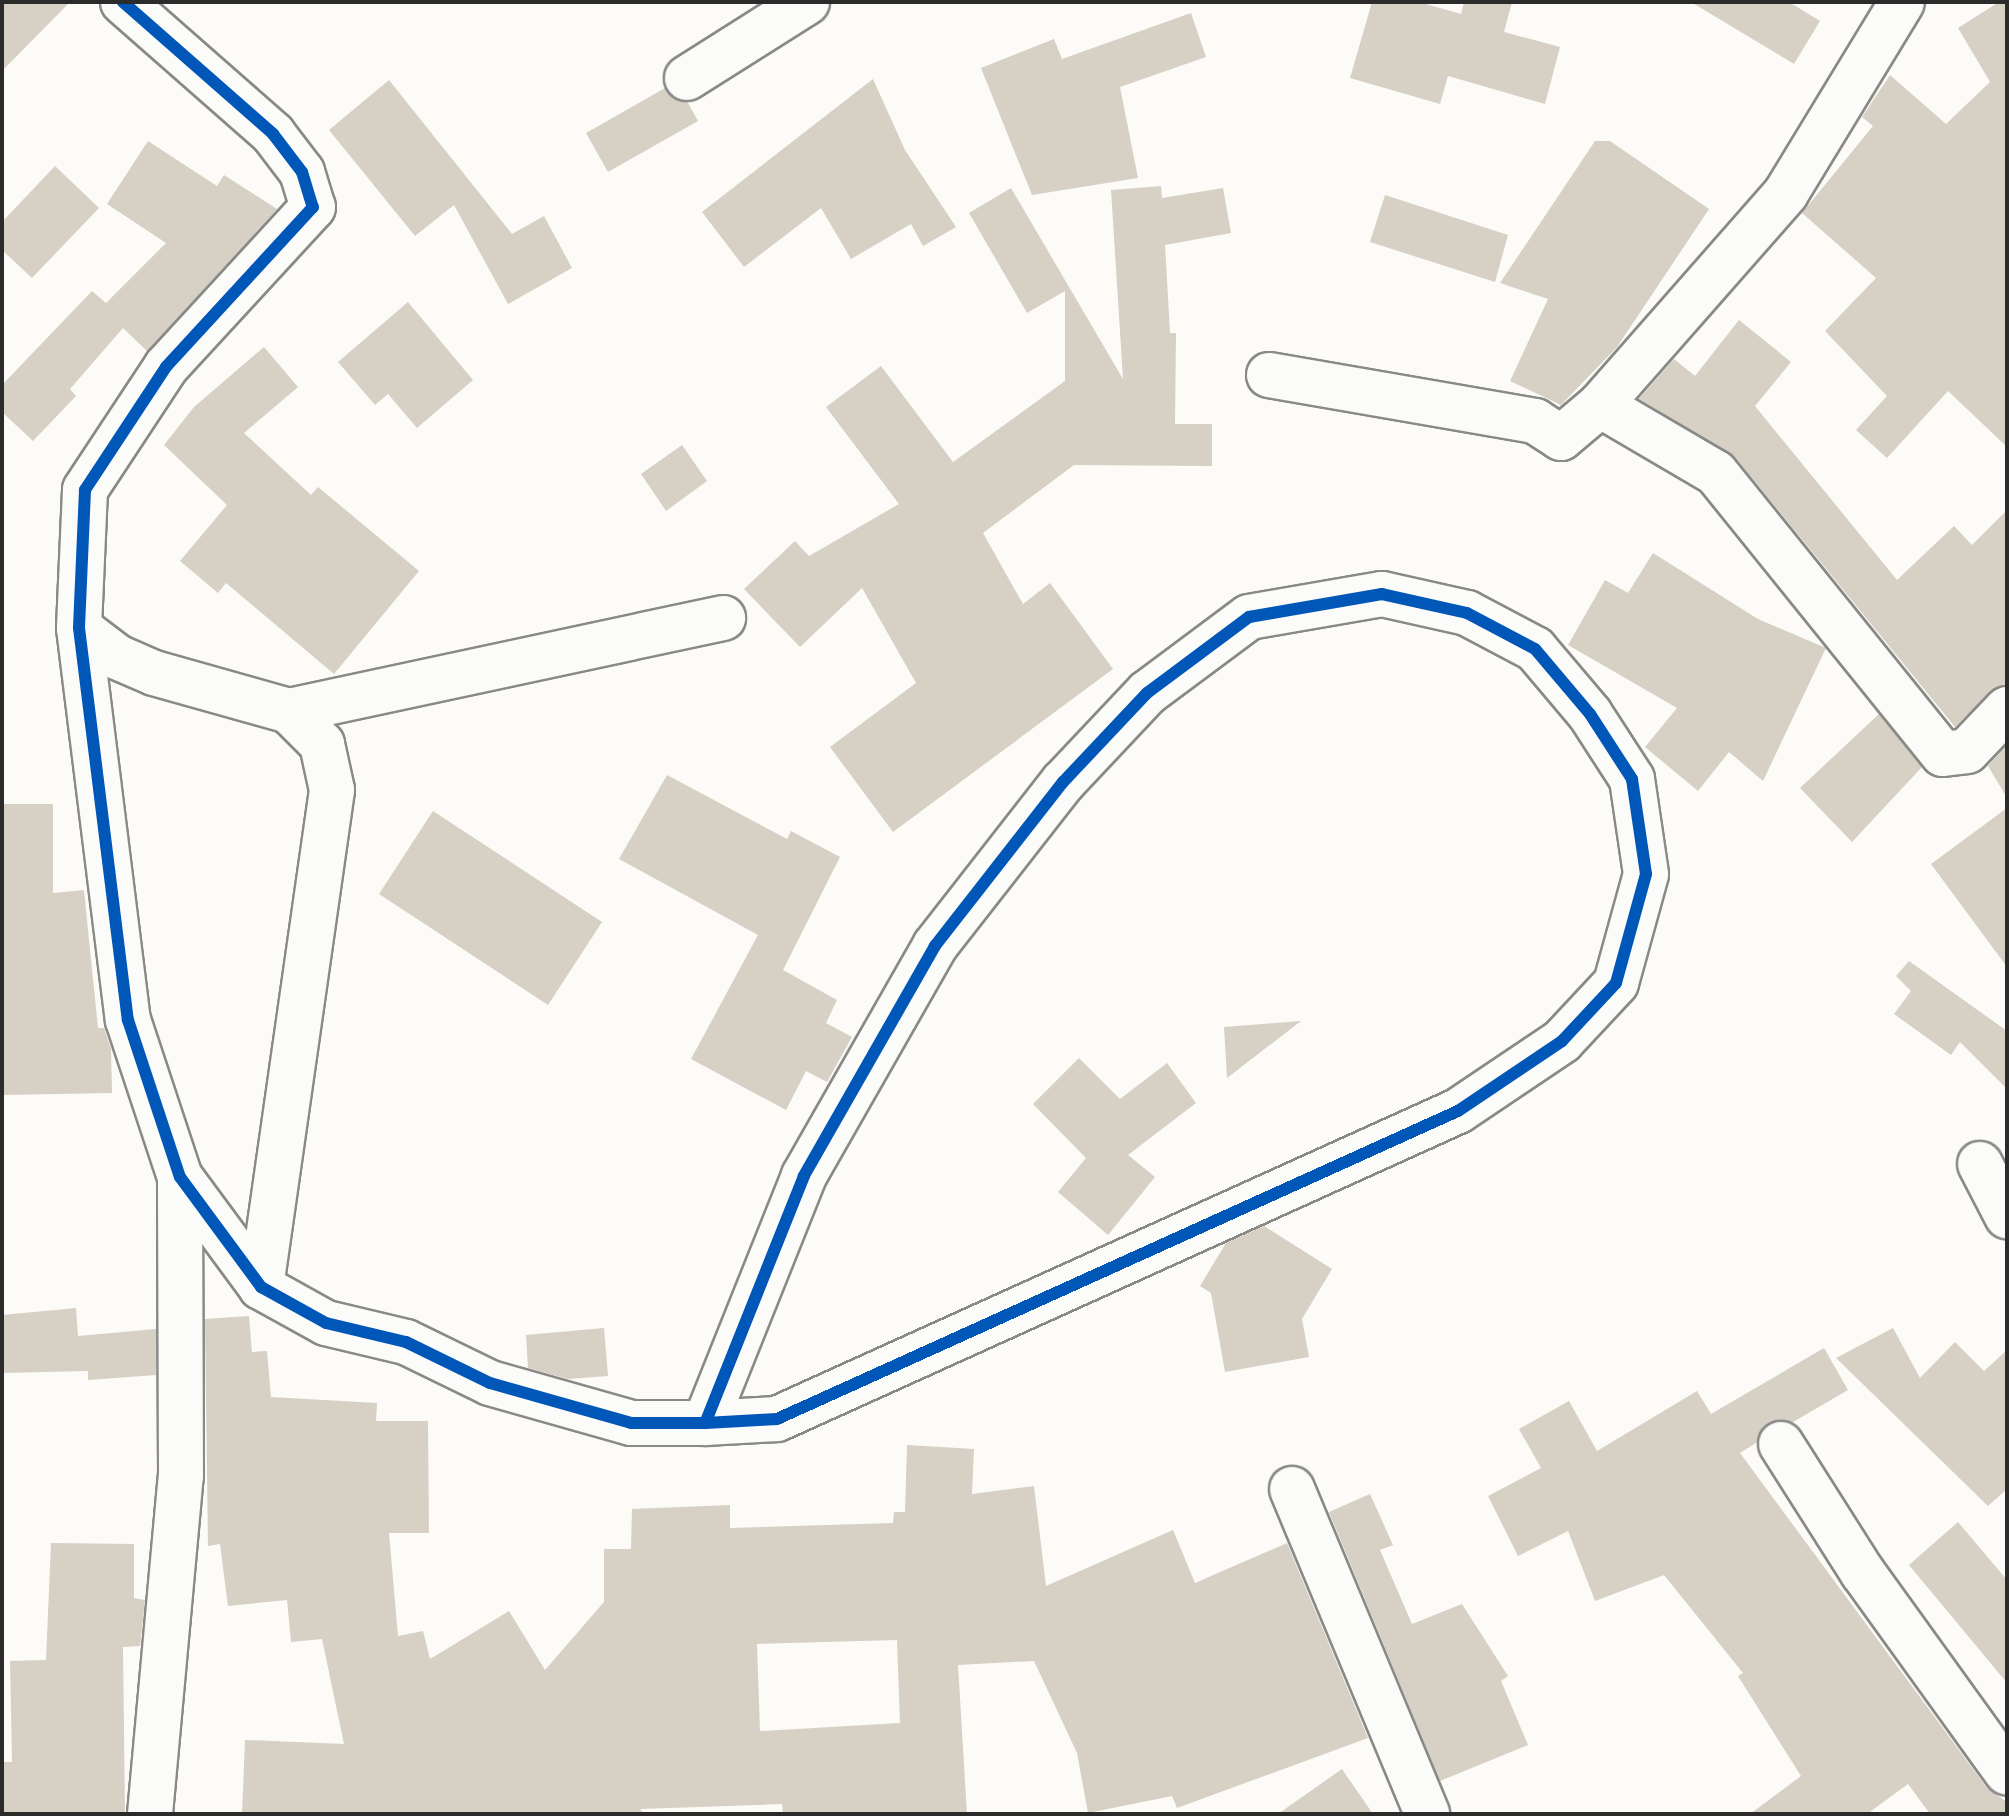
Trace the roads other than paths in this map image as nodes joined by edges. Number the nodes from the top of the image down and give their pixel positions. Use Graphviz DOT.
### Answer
graph roads {
  1 [pos="123,2"];
  2 [pos="807,2"];
  3 [pos="1902,2"];
  4 [pos="687,78"];
  5 [pos="1269,375"];
  6 [pos="1600,405"];
  7 [pos="723,618"];
  8 [pos="79,628"];
  9 [pos="2007,709"];
  10 [pos="289,711"];
  11 [pos="1980,1164"];
  12 [pos="180,1177"];
  13 [pos="2007,1216"];
  14 [pos="261,1287"];
  15 [pos="705,1423"];
  16 [pos="1781,1444"];
  17 [pos="1292,1489"];
  18 [pos="2007,1773"];
  19 [pos="150,1814"];
  20 [pos="1427,1814"];
  1 -- 8 [label="street"];
  2 -- 4 [label="street"];
  3 -- 6 [label="street"];
  5 -- 6 [label="street"];
  6 -- 9 [label="street"];
  7 -- 10 [label="street"];
  8 -- 10 [label="street"];
  8 -- 12 [label="street"];
  10 -- 14 [label="street"];
  11 -- 13 [label="street"];
  12 -- 14 [label="street"];
  12 -- 19 [label="street"];
  14 -- 15 [label="street"];
  15 -- 15 [label="street"];
  16 -- 18 [label="street"];
  17 -- 20 [label="street"];
}
